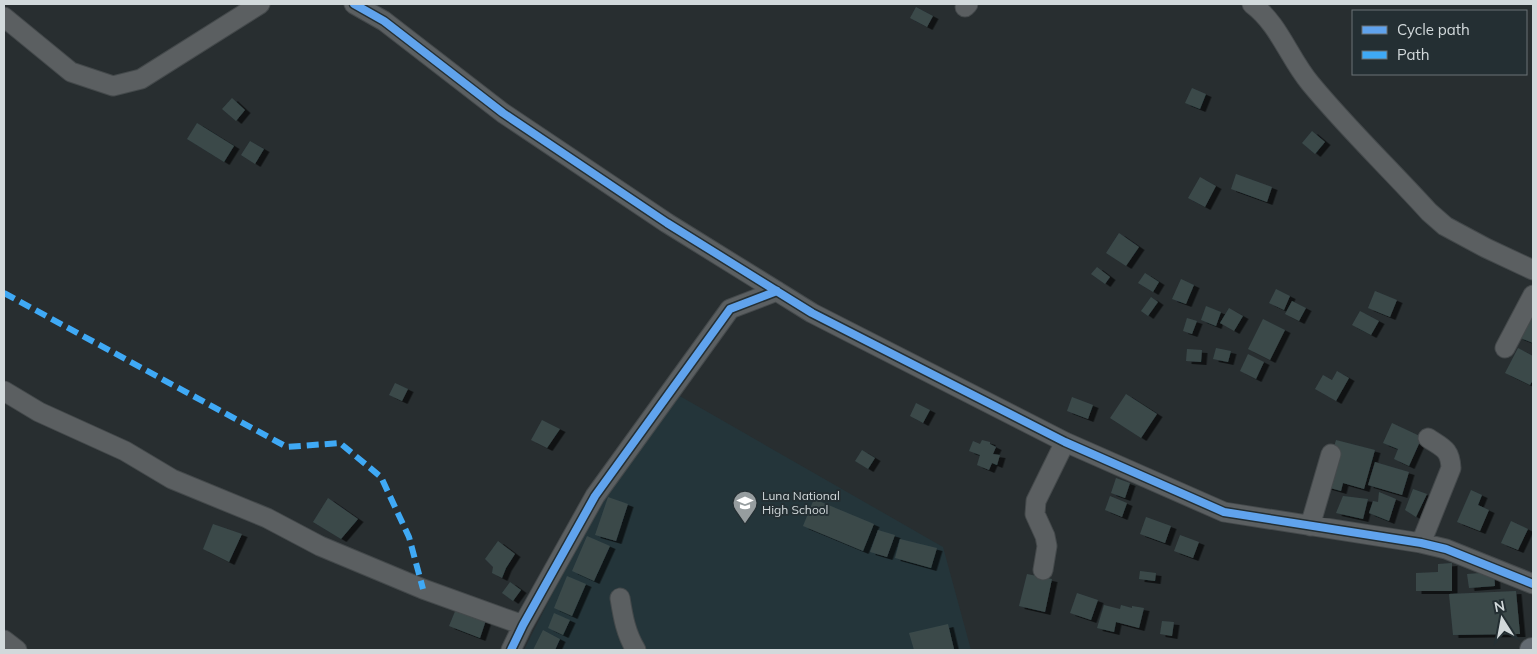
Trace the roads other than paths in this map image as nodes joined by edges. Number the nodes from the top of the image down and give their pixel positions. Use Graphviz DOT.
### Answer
graph roads {
  1 [pos="260,4"];
  2 [pos="354,4"];
  3 [pos="1252,4"];
  4 [pos="4,17"];
  5 [pos="1533,270"];
  6 [pos="777,291"];
  7 [pos="1533,295"];
  8 [pos="1505,348"];
  9 [pos="4,391"];
  10 [pos="1428,438"];
  11 [pos="1065,442"];
  12 [pos="1331,454"];
  13 [pos="1310,526"];
  14 [pos="1421,543"];
  15 [pos="1043,570"];
  16 [pos="1533,584"];
  17 [pos="620,598"];
  18 [pos="523,625"];
  19 [pos="4,640"];
  20 [pos="17,650"];
  21 [pos="511,650"];
  22 [pos="636,650"];
  1 -- 4 [label="street"];
  2 -- 6 [label="street"];
  3 -- 5 [label="street"];
  6 -- 11 [label="street"];
  6 -- 18 [label="street"];
  7 -- 8 [label="street"];
  9 -- 18 [label="street"];
  10 -- 14 [label="street"];
  11 -- 13 [label="street"];
  11 -- 15 [label="street"];
  12 -- 13 [label="street"];
  13 -- 14 [label="street"];
  14 -- 16 [label="street"];
  17 -- 22 [label="street"];
  18 -- 21 [label="street"];
  19 -- 20 [label="street"];
}
